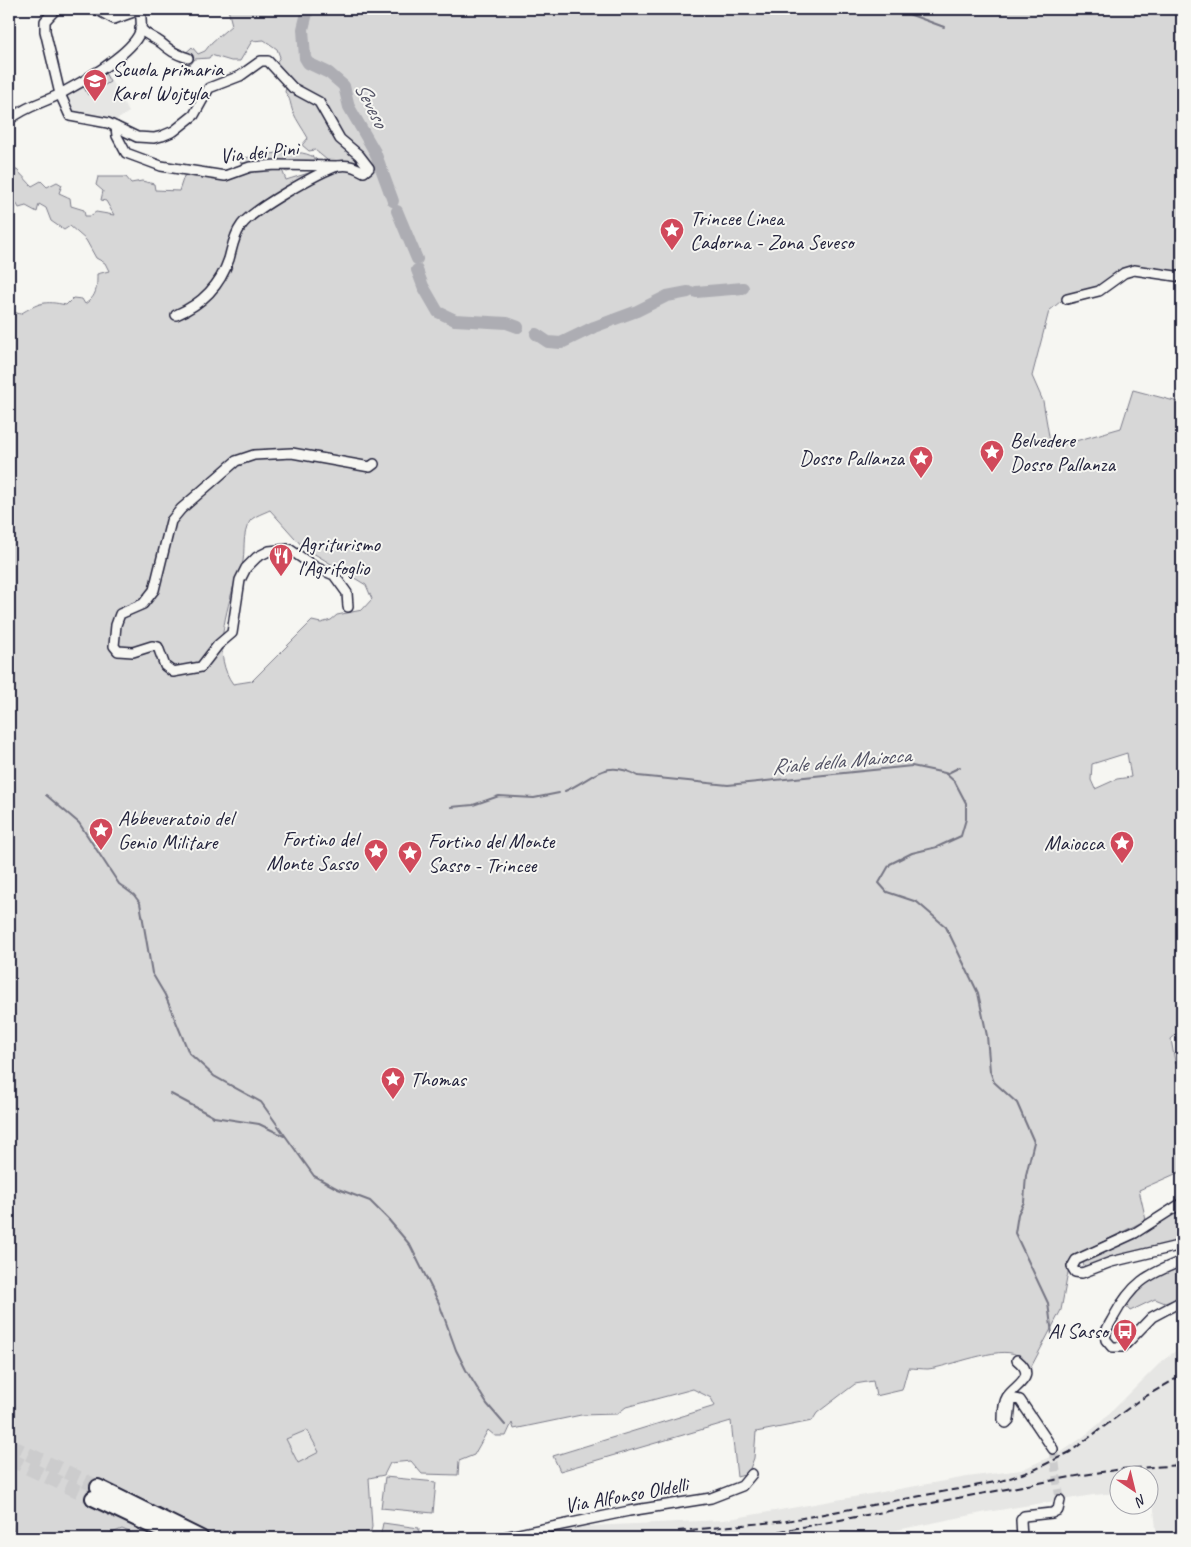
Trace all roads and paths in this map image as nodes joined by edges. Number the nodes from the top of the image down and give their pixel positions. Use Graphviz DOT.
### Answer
graph roads {
  1 [pos="56,9"];
  2 [pos="96,9"];
  3 [pos="141,9"];
  4 [pos="140,28"];
  5 [pos="188,58"];
  6 [pos="60,94"];
  7 [pos="11,118"];
  8 [pos="116,127"];
  9 [pos="338,166"];
  10 [pos="1182,277"];
  11 [pos="1067,299"];
  12 [pos="176,316"];
  13 [pos="374,464"];
  14 [pos="348,607"];
  15 [pos="1182,1203"];
  16 [pos="1182,1245"];
  17 [pos="1182,1260"];
  18 [pos="1182,1301"];
  19 [pos="1017,1360"];
  20 [pos="1054,1450"];
  21 [pos="752,1474"];
  22 [pos="98,1496"];
  23 [pos="1060,1500"];
  24 [pos="163,1538"];
  25 [pos="177,1538"];
  26 [pos="201,1538"];
  27 [pos="499,1538"];
  28 [pos="1022,1538"];
  1 -- 6 [label="street"];
  2 -- 3 [label="street"];
  3 -- 4 [label="street"];
  4 -- 5 [label="street"];
  4 -- 6 [label="street"];
  6 -- 7 [label="street"];
  6 -- 8 [label="street"];
  8 -- 9 [label="street, Via dei Pini"];
  8 -- 9 [label="street, Via dei Pini"];
  9 -- 12 [label="street"];
  10 -- 11 [label="street"];
  13 -- 14 [label="street"];
  15 -- 16 [label="street"];
  17 -- 18 [label="street"];
  19 -- 20 [label="street"];
  21 -- 27 [label="street, Via Alfonso Oldelli"];
  22 -- 24 [label="highway"];
  22 -- 25 [label="highway"];
  22 -- 26 [label="highway"];
  23 -- 28 [label="street"];
}
